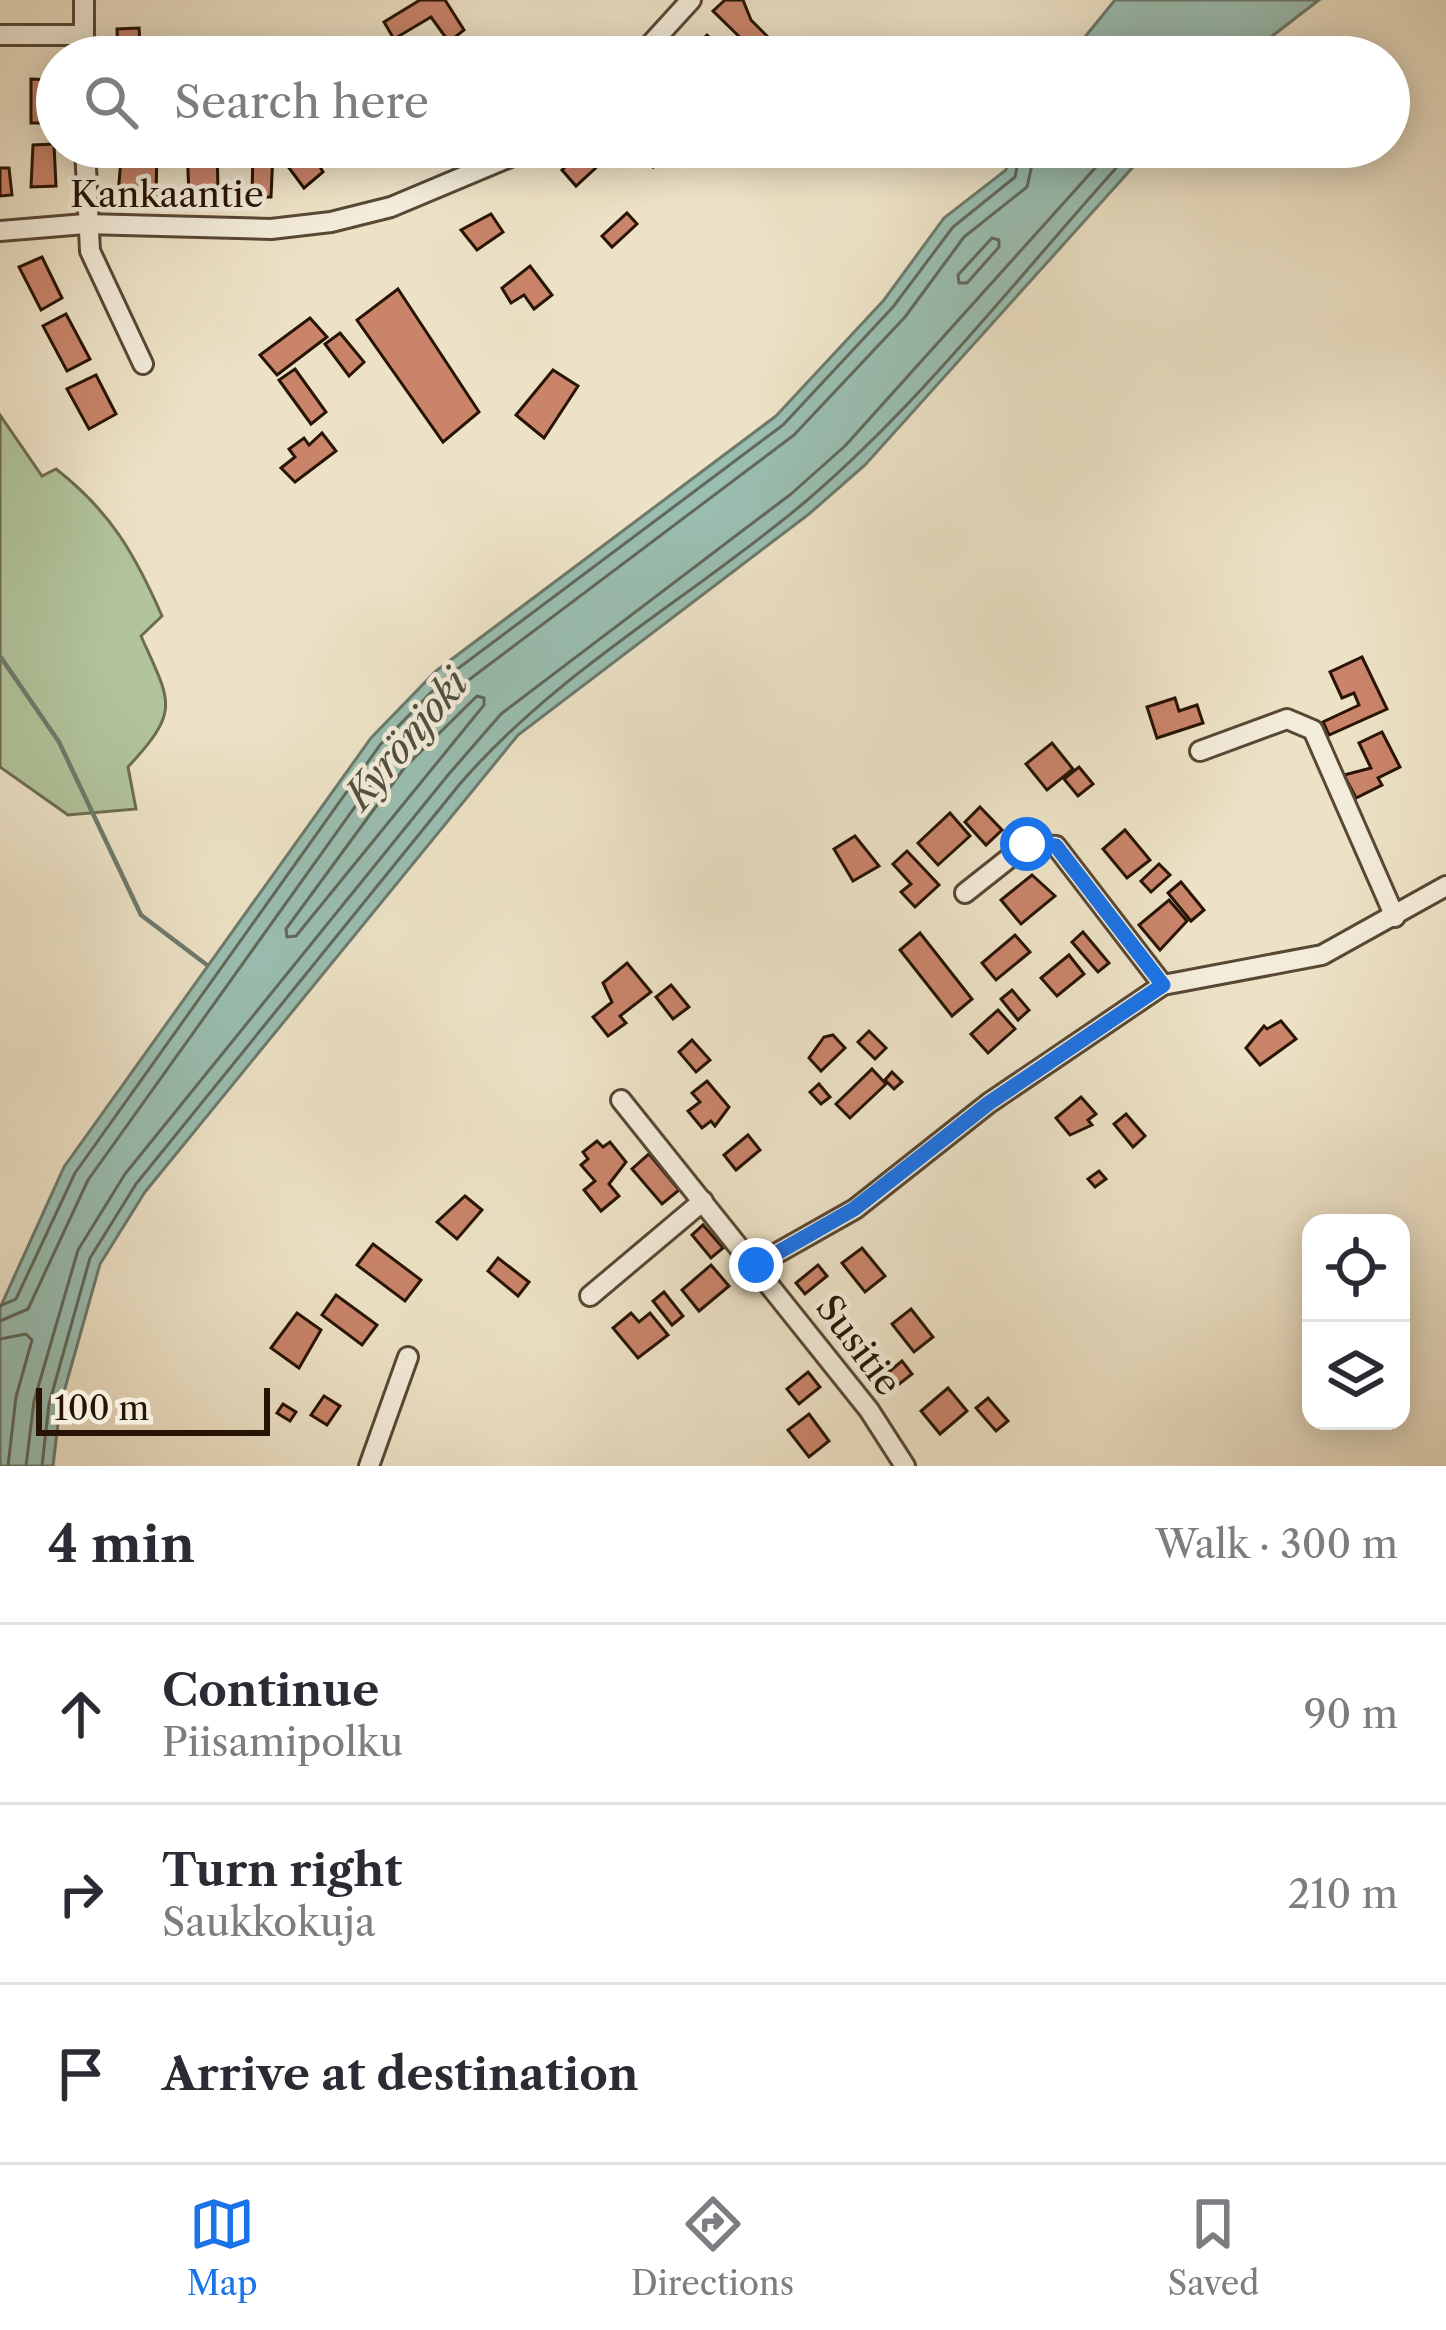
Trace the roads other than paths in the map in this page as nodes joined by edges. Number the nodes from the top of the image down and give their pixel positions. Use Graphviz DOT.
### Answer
graph roads {
  1 [pos="84,0"];
  2 [pos="691,0"];
  3 [pos="0,35"];
  4 [pos="84,35"];
  5 [pos="658,36"];
  6 [pos="85,168"];
  7 [pos="484,168"];
  8 [pos="85,224"];
  9 [pos="0,231"];
  10 [pos="143,364"];
  11 [pos="1200,751"];
  12 [pos="1446,886"];
  13 [pos="965,893"];
  14 [pos="1395,917"];
  15 [pos="1163,985"];
  16 [pos="621,1100"];
  17 [pos="704,1201"];
  18 [pos="756,1265"];
  19 [pos="590,1296"];
  20 [pos="408,1357"];
  21 [pos="369,1466"];
  22 [pos="905,1466"];
  1 -- 4 [label="street"];
  2 -- 5 [label="street"];
  3 -- 4 [label="street"];
  6 -- 8 [label="street"];
  7 -- 8 [label="street, Kankaantie"];
  8 -- 9 [label="street, Kankaantie"];
  8 -- 10 [label="street"];
  11 -- 14 [label="street"];
  12 -- 14 [label="street"];
  13 -- 15 [label="street"];
  14 -- 15 [label="street"];
  15 -- 18 [label="street"];
  16 -- 17 [label="street, Susitie"];
  17 -- 18 [label="street, Susitie"];
  17 -- 19 [label="street"];
  18 -- 22 [label="street, Susitie"];
  20 -- 21 [label="street"];
}
